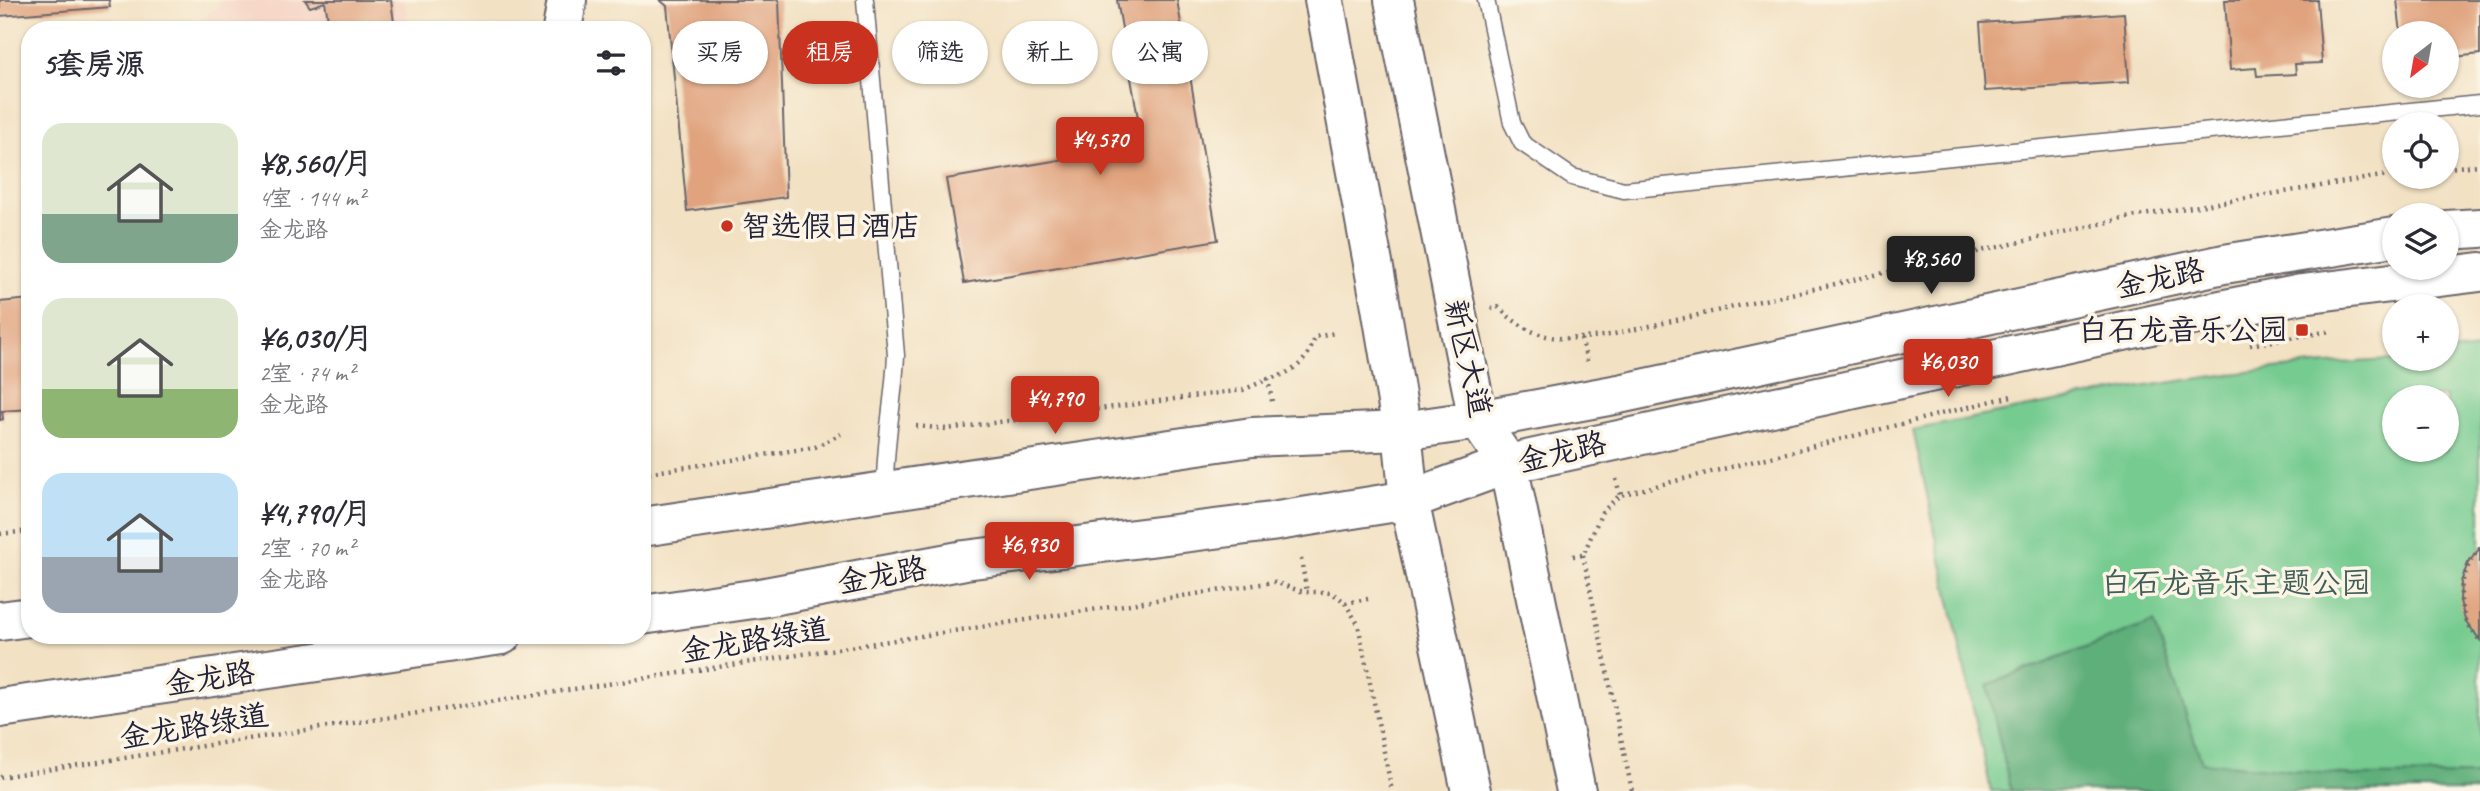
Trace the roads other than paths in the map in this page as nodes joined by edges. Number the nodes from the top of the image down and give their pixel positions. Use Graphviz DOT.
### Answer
graph roads {
  1 [pos="567,0"];
  2 [pos="866,0"];
  3 [pos="1324,0"];
  4 [pos="1394,0"];
  5 [pos="1486,0"];
  6 [pos="564,21"];
  7 [pos="2480,104"];
  8 [pos="2480,228"];
  9 [pos="2459,229"];
  10 [pos="2382,239"];
  11 [pos="2480,272"];
  12 [pos="1478,420"];
  13 [pos="1402,431"];
  14 [pos="1508,464"];
  15 [pos="885,491"];
  16 [pos="1409,500"];
  17 [pos="651,526"];
  18 [pos="651,614"];
  19 [pos="21,618"];
  20 [pos="0,621"];
  21 [pos="440,644"];
  22 [pos="0,708"];
  23 [pos="1471,791"];
  24 [pos="1576,791"];
  1 -- 6 [label="main road"];
  2 -- 15 [label="lane"];
  3 -- 13 [label="main road"];
  4 -- 12 [label="main road, 新区大道"];
  5 -- 7 [label="lane"];
  8 -- 9 [label="main road"];
  10 -- 12 [label="main road, 金龙路"];
  11 -- 14 [label="main road, 金龙路"];
  12 -- 13 [label="main road, 金龙路"];
  12 -- 14 [label="main road, 新区大道"];
  13 -- 15 [label="main road, 金龙路"];
  13 -- 16 [label="main road"];
  14 -- 16 [label="main road, 金龙路"];
  14 -- 24 [label="main road, 新区大道"];
  15 -- 17 [label="main road, 金龙路"];
  16 -- 18 [label="main road, 金龙路"];
  16 -- 23 [label="main road"];
  19 -- 20 [label="main road"];
  21 -- 22 [label="main road, 金龙路"];
}
